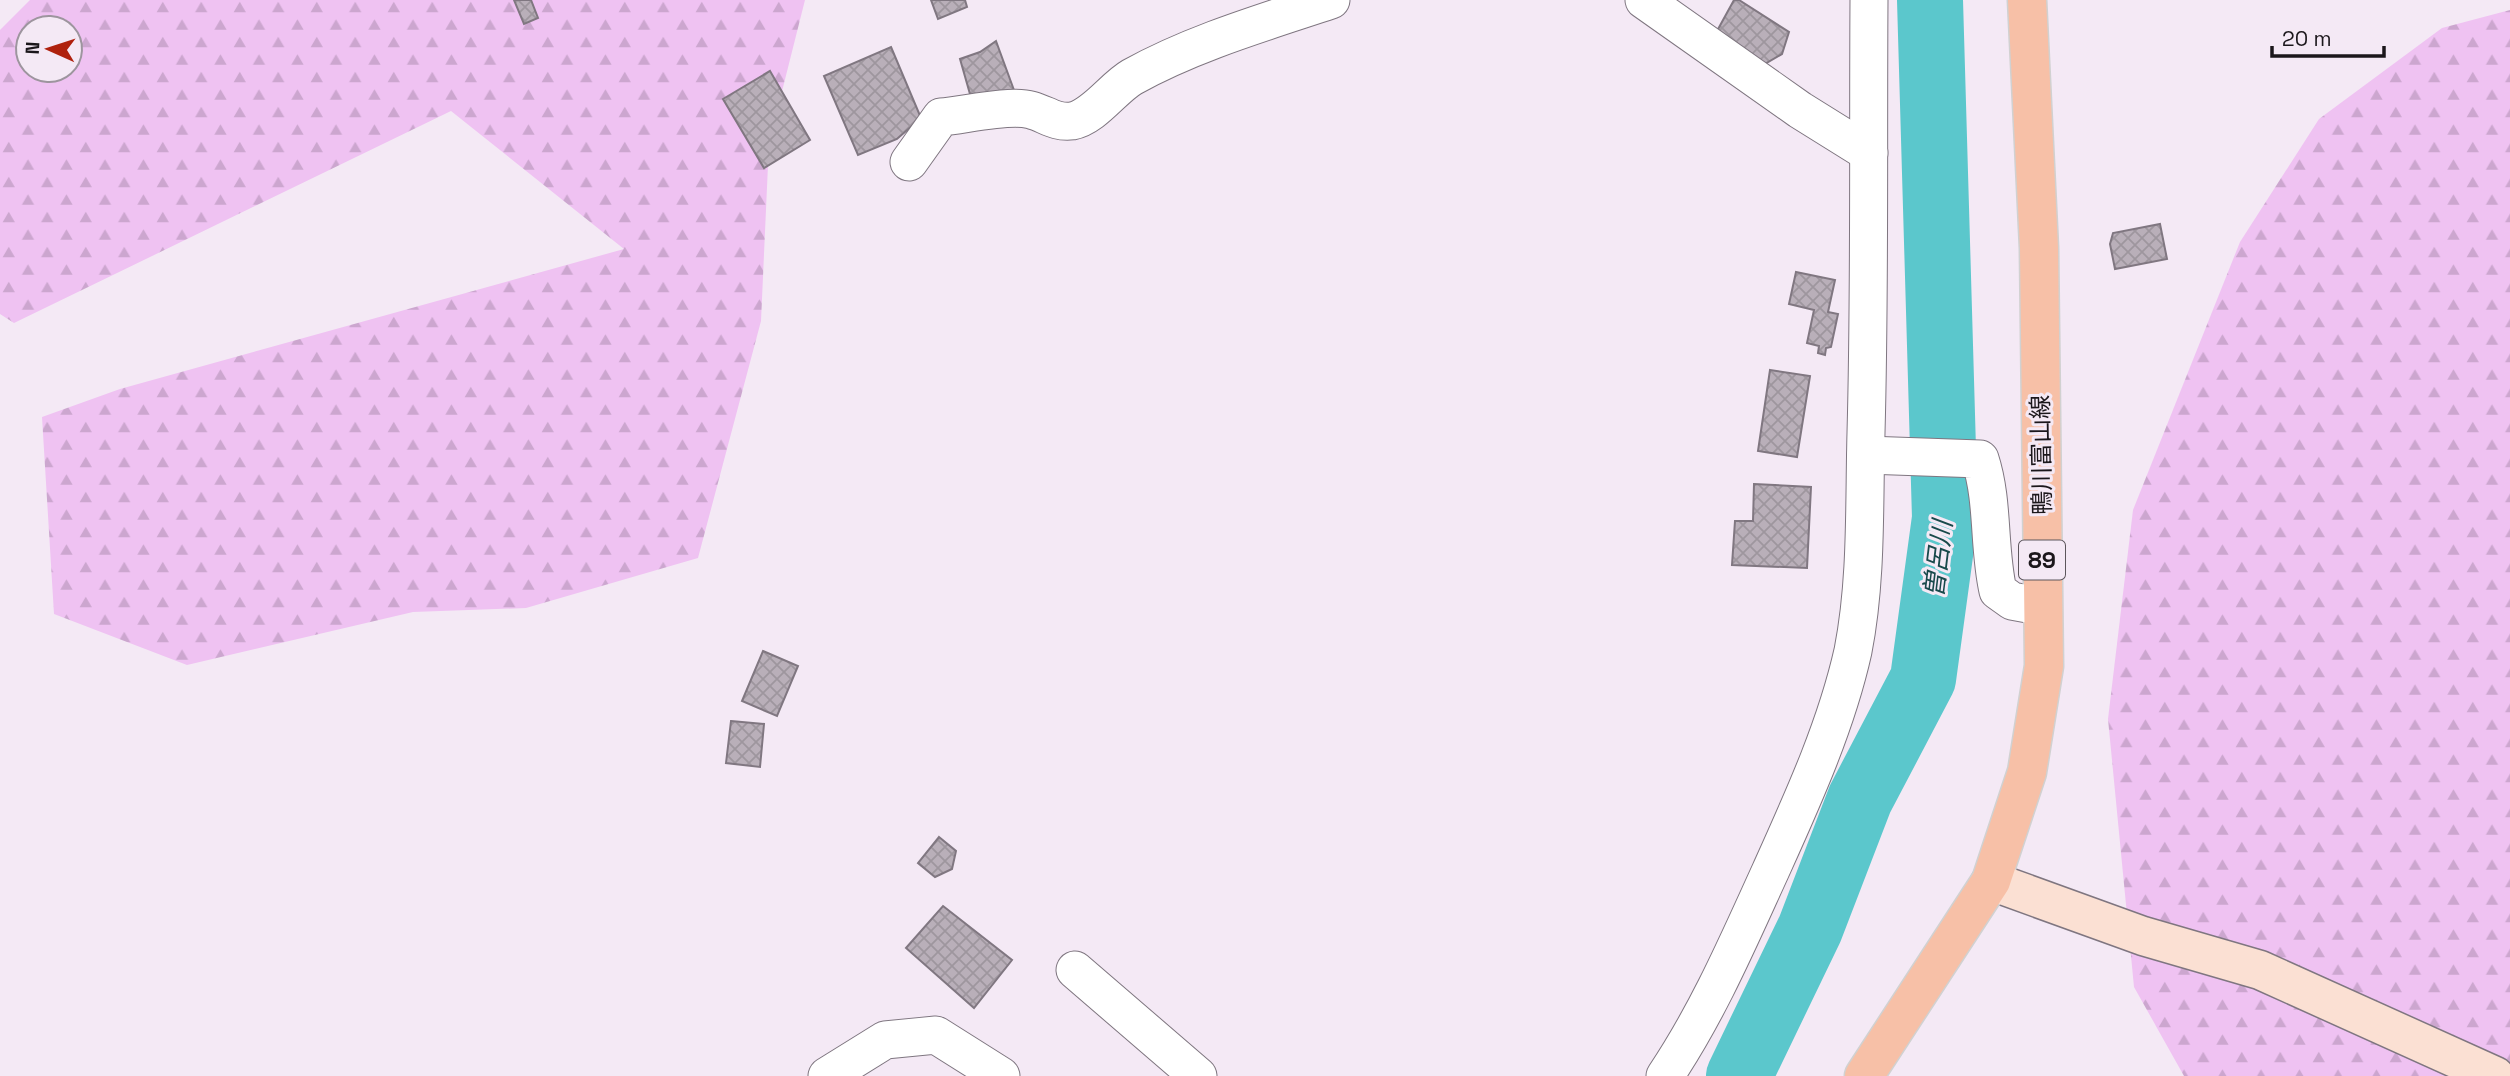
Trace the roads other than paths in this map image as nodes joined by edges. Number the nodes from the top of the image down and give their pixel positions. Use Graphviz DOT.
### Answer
graph roads {
  1 [pos="1331,0"];
  2 [pos="1644,0"];
  3 [pos="1868,0"];
  4 [pos="2027,0"];
  5 [pos="1868,153"];
  6 [pos="909,162"];
  7 [pos="1876,456"];
  8 [pos="2043,607"];
  9 [pos="1991,881"];
  10 [pos="1075,970"];
  11 [pos="827,1076"];
  12 [pos="1001,1076"];
  13 [pos="1198,1076"];
  14 [pos="1665,1076"];
  15 [pos="1864,1076"];
  16 [pos="2495,1076"];
  1 -- 6 [label="street"];
  2 -- 5 [label="street"];
  3 -- 5 [label="street"];
  4 -- 8 [label="main road, 鴨川富山線 / 89"];
  5 -- 7 [label="street"];
  7 -- 8 [label="street"];
  7 -- 14 [label="street"];
  8 -- 9 [label="main road, 鴨川富山線 / 89"];
  9 -- 15 [label="main road, 鴨川富山線 / 89"];
  9 -- 16 [label="street"];
  10 -- 13 [label="street"];
  11 -- 12 [label="street"];
}
